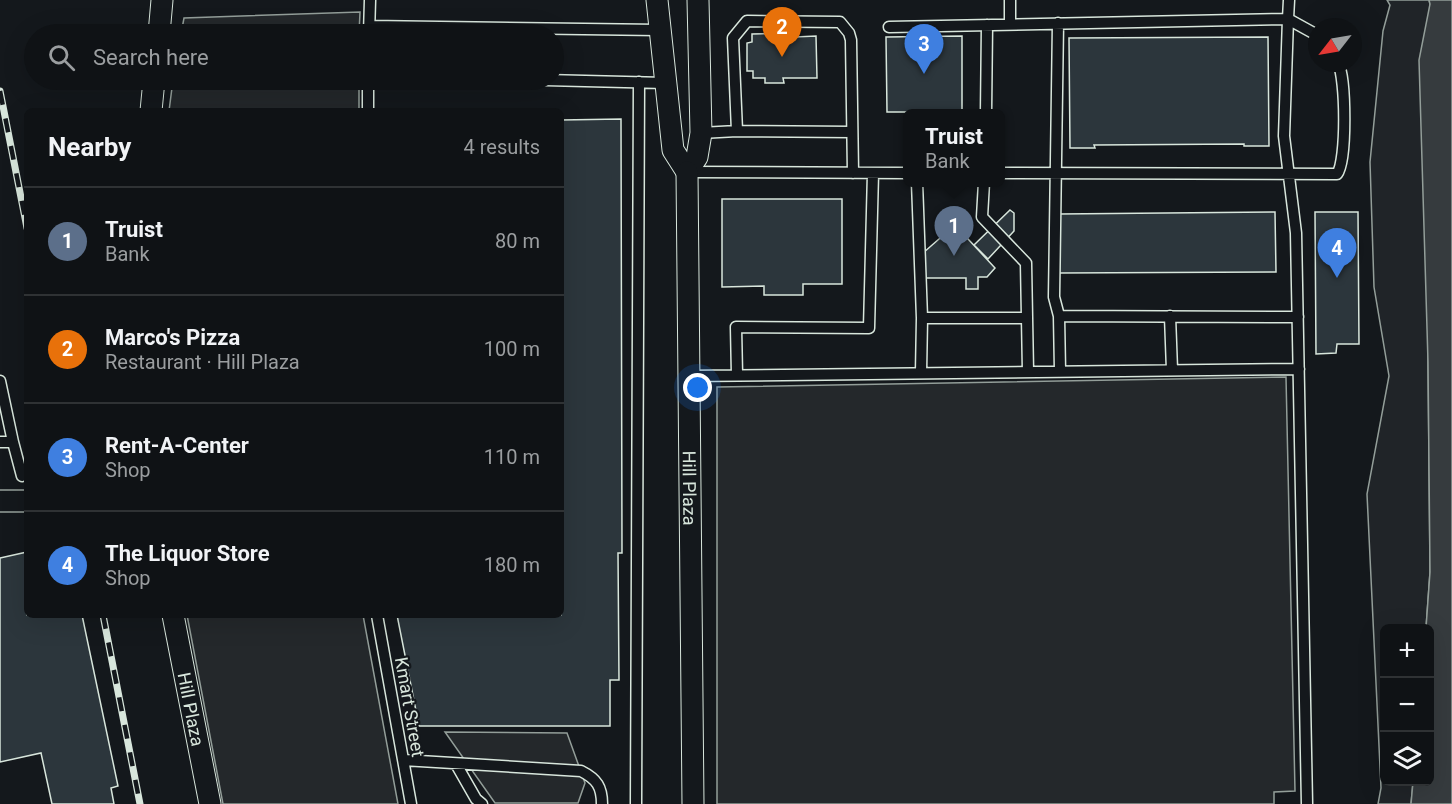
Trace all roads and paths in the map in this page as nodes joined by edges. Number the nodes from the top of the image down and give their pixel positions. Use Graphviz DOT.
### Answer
graph roads {
  1 [pos="162,0"];
  2 [pos="370,0"];
  3 [pos="657,0"];
  4 [pos="1010,0"];
  5 [pos="1288,0"];
  6 [pos="698,2"];
  7 [pos="1288,19"];
  8 [pos="1058,23"];
  9 [pos="160,24"];
  10 [pos="370,24"];
  11 [pos="1010,24"];
  12 [pos="987,25"];
  13 [pos="889,27"];
  14 [pos="564,30"];
  15 [pos="659,30"];
  16 [pos="1308,30"];
  17 [pos="1340,72"];
  18 [pos="564,80"];
  19 [pos="639,82"];
  20 [pos="665,82"];
  21 [pos="153,90"];
  22 [pos="368,90"];
  23 [pos="151,108"];
  24 [pos="368,108"];
  25 [pos="986,109"];
  26 [pos="737,131"];
  27 [pos="852,132"];
  28 [pos="701,133"];
  29 [pos="687,172"];
  30 [pos="853,172"];
  31 [pos="873,173"];
  32 [pos="903,173"];
  33 [pos="1005,173"];
  34 [pos="1055,173"];
  35 [pos="1289,174"];
  36 [pos="917,187"];
  37 [pos="984,187"];
  38 [pos="1059,316"];
  39 [pos="1170,316"];
  40 [pos="1298,317"];
  41 [pos="922,318"];
  42 [pos="1027,318"];
  43 [pos="1299,369"];
  44 [pos="1172,370"];
  45 [pos="1060,371"];
  46 [pos="1028,372"];
  47 [pos="921,373"];
  48 [pos="737,375"];
  49 [pos="688,376"];
  50 [pos="0,381"];
  51 [pos="0,442"];
  52 [pos="13,442"];
  53 [pos="22,476"];
  54 [pos="0,501"];
  55 [pos="24,501"];
  56 [pos="174,618"];
  57 [pos="378,618"];
  58 [pos="403,760"];
  59 [pos="456,764"];
  60 [pos="210,804"];
  61 [pos="411,804"];
  62 [pos="482,804"];
  63 [pos="602,804"];
  64 [pos="636,804"];
  65 [pos="693,804"];
  66 [pos="1306,804"];
  1 -- 9 [label="street"];
  2 -- 10 [label="lane"];
  3 -- 15 [label="street, Hill Plaza"];
  4 -- 11 [label="lane"];
  5 -- 7 [label="lane"];
  6 -- 28 [label="street, Hill Plaza"];
  7 -- 8 [label="lane"];
  7 -- 16 [label="lane"];
  7 -- 35 [label="lane"];
  8 -- 11 [label="lane"];
  8 -- 34 [label="lane"];
  11 -- 12 [label="lane"];
  12 -- 13 [label="lane"];
  12 -- 25 [label="lane"];
  14 -- 15 [label="lane"];
  15 -- 20 [label="street, Hill Plaza"];
  17 -- 35 [label="lane"];
  18 -- 19 [label="lane"];
  19 -- 20 [label="lane"];
  19 -- 64 [label="lane"];
  20 -- 29 [label="street, Hill Plaza"];
  21 -- 23 [label="street"];
  22 -- 24 [label="lane"];
  26 -- 27 [label="lane"];
  26 -- 27 [label="lane"];
  26 -- 28 [label="lane"];
  27 -- 30 [label="lane"];
  28 -- 29 [label="street, Hill Plaza"];
  29 -- 30 [label="lane"];
  29 -- 49 [label="street, Hill Plaza"];
  30 -- 31 [label="lane"];
  31 -- 32 [label="lane"];
  31 -- 48 [label="lane"];
  33 -- 34 [label="lane"];
  34 -- 35 [label="lane"];
  34 -- 38 [label="lane"];
  35 -- 40 [label="lane"];
  36 -- 41 [label="lane"];
  37 -- 42 [label="lane"];
  38 -- 39 [label="lane"];
  38 -- 45 [label="lane"];
  39 -- 40 [label="lane"];
  39 -- 44 [label="lane"];
  40 -- 43 [label="lane"];
  41 -- 42 [label="lane"];
  41 -- 47 [label="lane"];
  42 -- 46 [label="lane"];
  43 -- 44 [label="lane"];
  43 -- 66 [label="lane"];
  44 -- 45 [label="lane"];
  45 -- 46 [label="lane"];
  46 -- 47 [label="lane"];
  47 -- 48 [label="lane"];
  48 -- 49 [label="lane"];
  49 -- 65 [label="street, Hill Plaza"];
  50 -- 52 [label="lane"];
  51 -- 52 [label="lane"];
  52 -- 53 [label="lane"];
  54 -- 55 [label="street"];
  56 -- 60 [label="street, Hill Plaza"];
  57 -- 58 [label="lane, Kmart Street"];
  58 -- 59 [label="lane"];
  58 -- 61 [label="lane, Kmart Street"];
  59 -- 62 [label="lane"];
  59 -- 63 [label="lane"];
}
